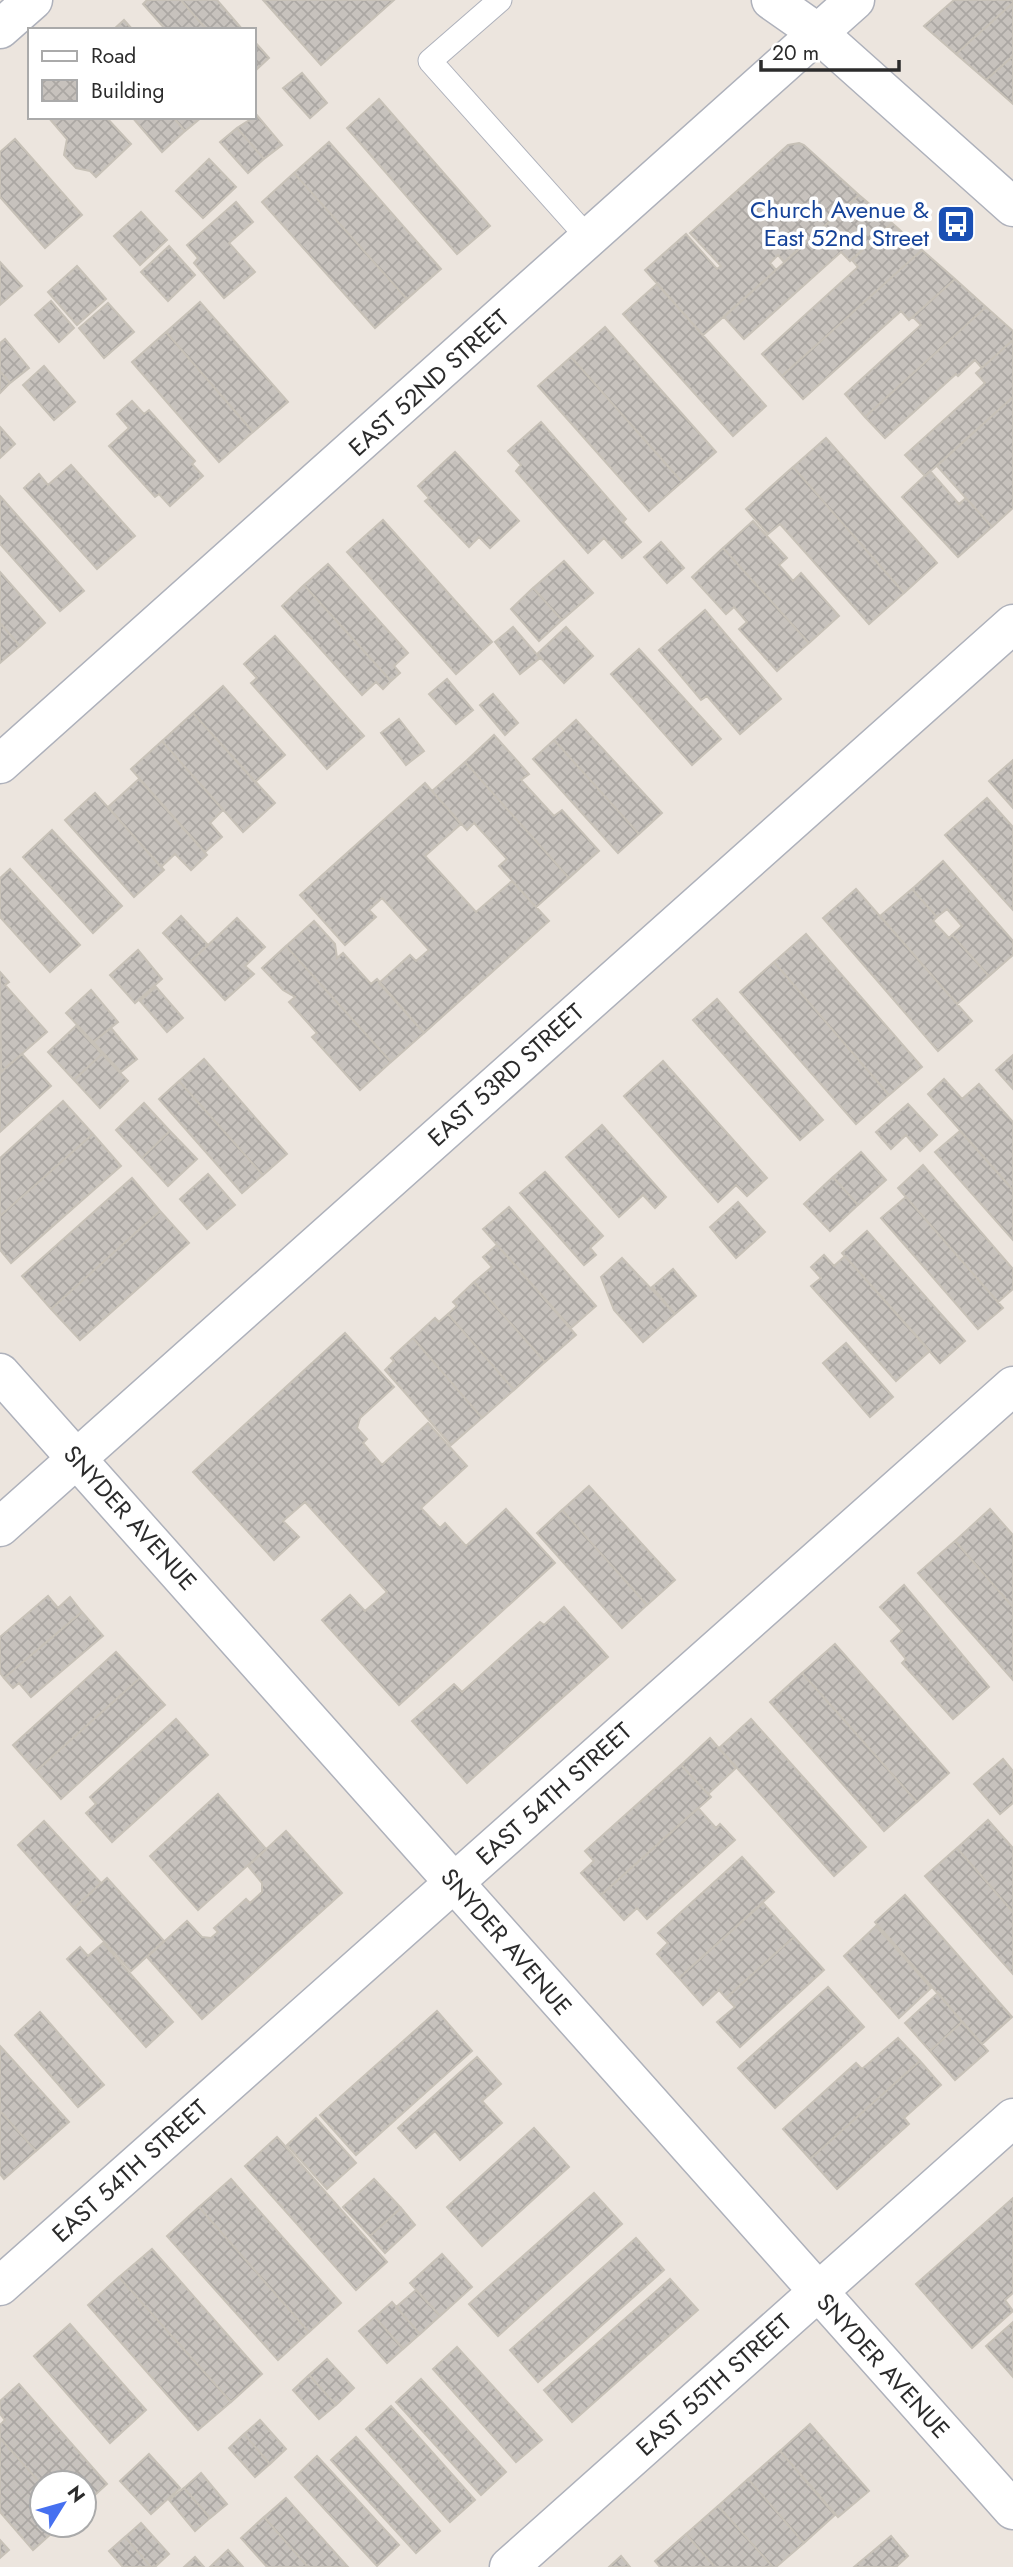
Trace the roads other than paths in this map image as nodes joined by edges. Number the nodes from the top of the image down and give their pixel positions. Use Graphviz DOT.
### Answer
graph roads {
  1 [pos="33,0"];
  2 [pos="500,0"];
  3 [pos="771,0"];
  4 [pos="855,0"];
  5 [pos="0,29"];
  6 [pos="818,33"];
  7 [pos="1013,207"];
  8 [pos="590,240"];
  9 [pos="1013,624"];
  10 [pos="0,764"];
  11 [pos="0,1373"];
  12 [pos="1013,1386"];
  13 [pos="76,1458"];
  14 [pos="0,1527"];
  15 [pos="454,1883"];
  16 [pos="1013,2118"];
  17 [pos="0,2286"];
  18 [pos="817,2293"];
  19 [pos="1013,2510"];
  20 [pos="509,2567"];
  1 -- 5 [label="street"];
  2 -- 8 [label="lane"];
  3 -- 6 [label="street"];
  4 -- 6 [label="street, EAST 52ND STREET"];
  6 -- 7 [label="street"];
  6 -- 8 [label="street, EAST 52ND STREET"];
  8 -- 10 [label="street, EAST 52ND STREET"];
  9 -- 13 [label="street, EAST 53RD STREET"];
  11 -- 13 [label="street, SNYDER AVENUE"];
  12 -- 15 [label="street, EAST 54TH STREET"];
  13 -- 14 [label="street, EAST 53RD STREET"];
  13 -- 15 [label="street, SNYDER AVENUE"];
  15 -- 17 [label="street, EAST 54TH STREET"];
  15 -- 18 [label="street, SNYDER AVENUE"];
  16 -- 18 [label="street, EAST 55TH STREET"];
  18 -- 19 [label="street, SNYDER AVENUE"];
  18 -- 20 [label="street, EAST 55TH STREET"];
}
